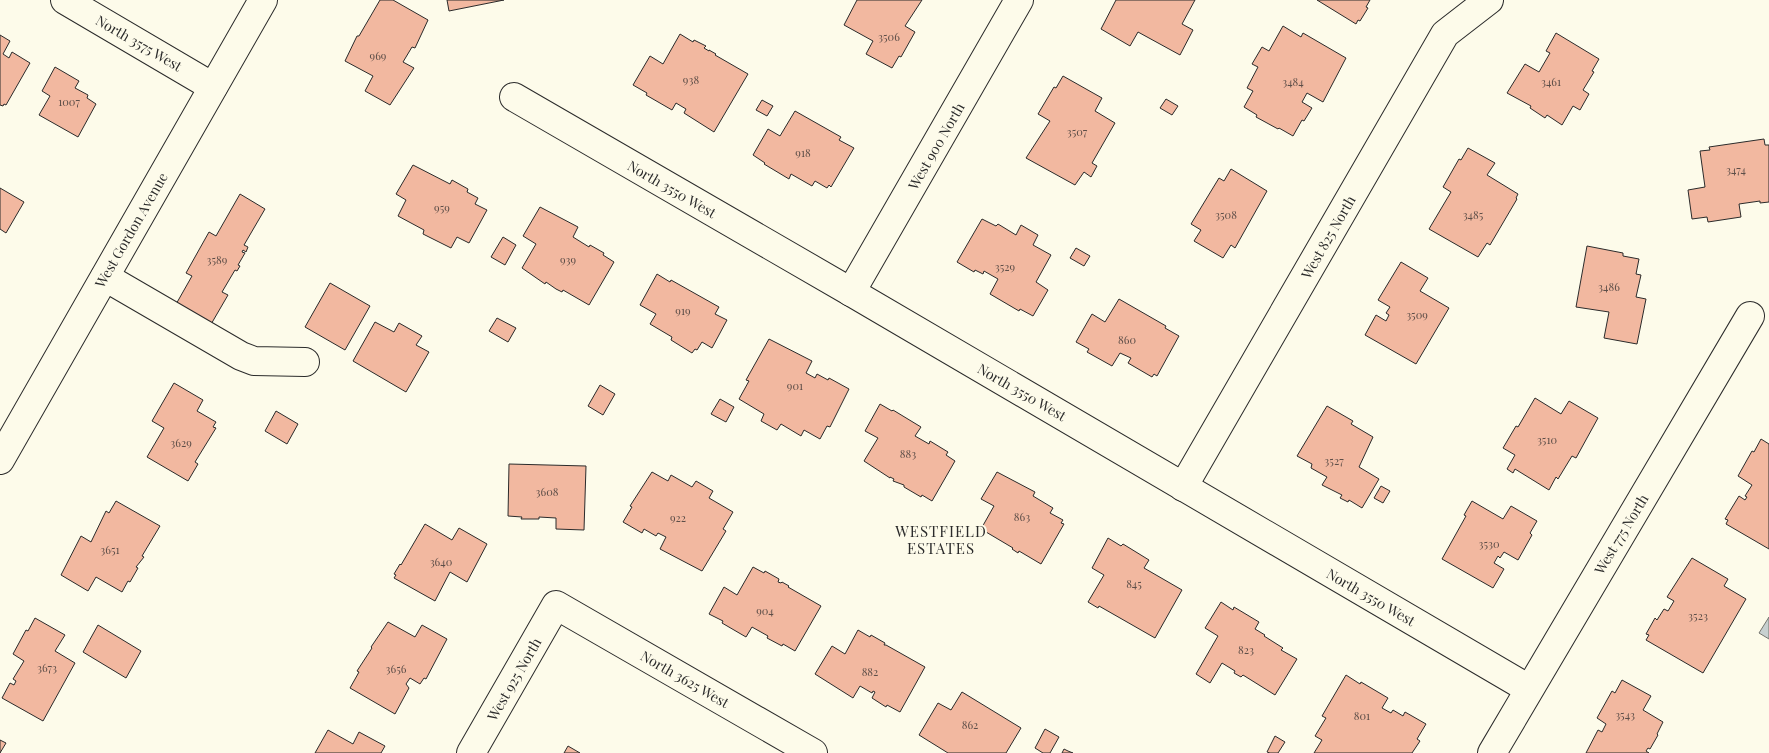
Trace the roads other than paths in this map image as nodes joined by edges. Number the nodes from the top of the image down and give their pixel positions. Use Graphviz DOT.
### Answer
graph roads {
  1 [pos="65,0"];
  2 [pos="264,0"];
  3 [pos="1019,0"];
  4 [pos="1488,0"];
  5 [pos="213,87"];
  6 [pos="514,97"];
  7 [pos="104,277"];
  8 [pos="851,292"];
  9 [pos="1750,316"];
  10 [pos="305,362"];
  11 [pos="0,460"];
  12 [pos="1184,487"];
  13 [pos="556,604"];
  14 [pos="1529,689"];
  15 [pos="471,753"];
  16 [pos="813,753"];
  17 [pos="1492,753"];
  1 -- 5 [label="street, North 3575 West"];
  2 -- 5 [label="street, West Gordon Avenue"];
  3 -- 8 [label="street, West 900 North"];
  4 -- 12 [label="street, West 825 North"];
  5 -- 7 [label="street, West Gordon Avenue"];
  6 -- 8 [label="street, North 3550 West"];
  7 -- 10 [label="street"];
  7 -- 11 [label="street, West Gordon Avenue"];
  8 -- 12 [label="street, North 3550 West"];
  9 -- 14 [label="street, West 775 North"];
  12 -- 14 [label="street, North 3550 West"];
  13 -- 15 [label="street, West 925 North"];
  13 -- 16 [label="street, North 3625 West"];
  14 -- 17 [label="street, West 775 North"];
}
